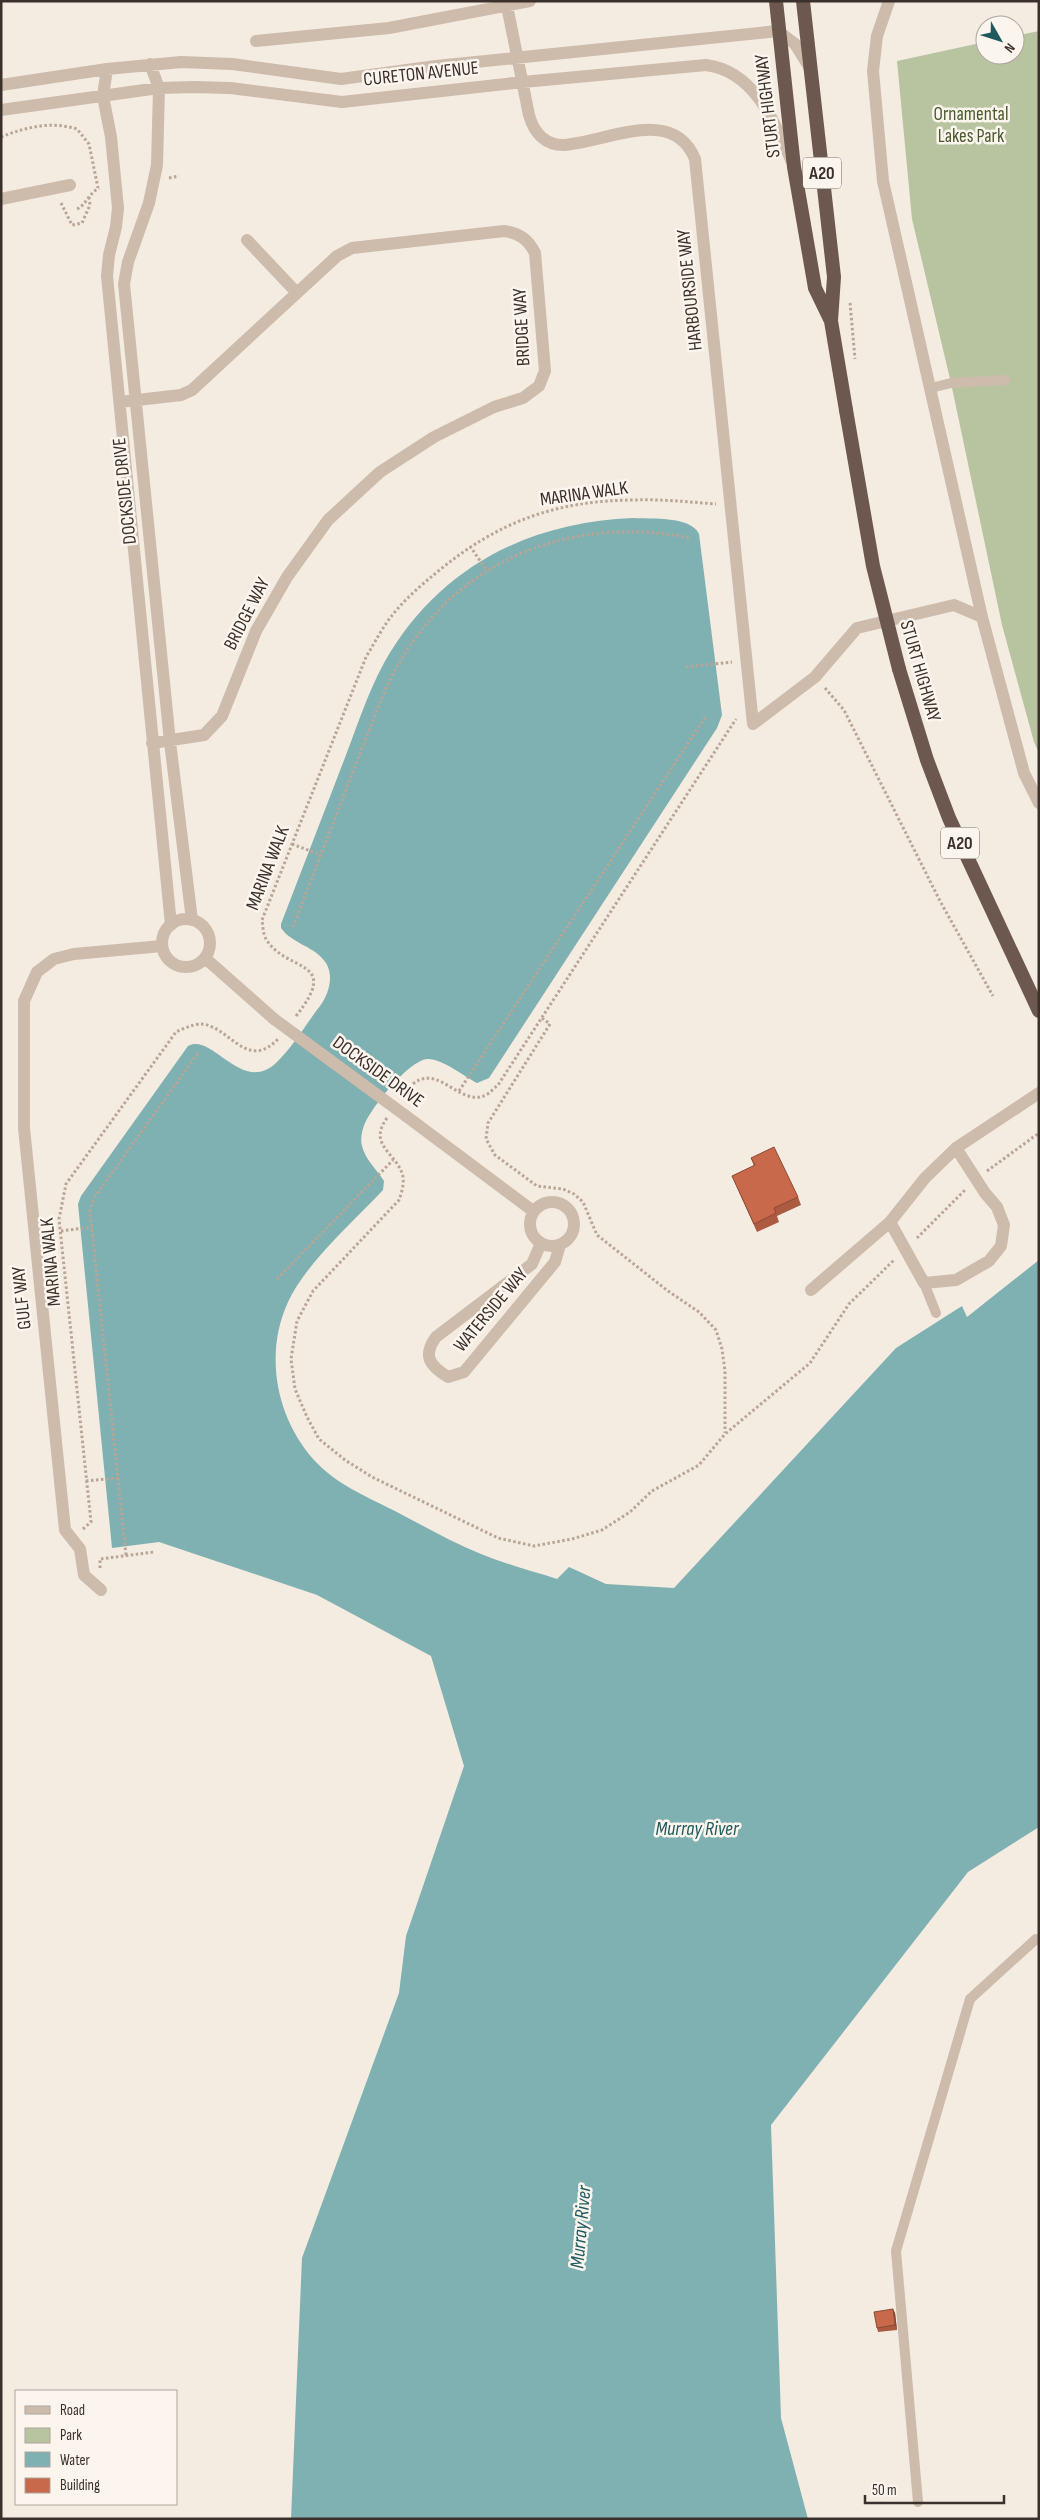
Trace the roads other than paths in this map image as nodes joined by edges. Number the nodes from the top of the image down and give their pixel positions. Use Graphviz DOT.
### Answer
graph roads {
  1 [pos="530,1"];
  2 [pos="776,1"];
  3 [pos="803,1"];
  4 [pos="889,1"];
  5 [pos="507,6"];
  6 [pos="778,31"];
  7 [pos="256,41"];
  8 [pos="516,58"];
  9 [pos="150,64"];
  10 [pos="107,68"];
  11 [pos="810,68"];
  12 [pos="523,82"];
  13 [pos="1,85"];
  14 [pos="159,88"];
  15 [pos="103,96"];
  16 [pos="1,110"];
  17 [pos="794,166"];
  18 [pos="70,185"];
  19 [pos="1,199"];
  20 [pos="248,240"];
  21 [pos="296,293"];
  22 [pos="831,321"];
  23 [pos="1005,380"];
  24 [pos="931,388"];
  25 [pos="135,400"];
  26 [pos="120,402"];
  27 [pos="982,617"];
  28 [pos="170,742"];
  29 [pos="152,743"];
  30 [pos="1039,803"];
  31 [pos="192,920"];
  32 [pos="171,925"];
  33 [pos="162,946"];
  34 [pos="205,958"];
  35 [pos="1039,1011"];
  36 [pos="1039,1093"];
  37 [pos="956,1148"];
  38 [pos="533,1212"];
  39 [pos="890,1222"];
  40 [pos="541,1244"];
  41 [pos="560,1245"];
  42 [pos="924,1283"];
  43 [pos="811,1290"];
  44 [pos="936,1313"];
  45 [pos="101,1590"];
  46 [pos="1039,1939"];
  47 [pos="918,2502"];
  1 -- 5 [label="street"];
  2 -- 6 [label="highway, STURT HIGHWAY / A20"];
  3 -- 11 [label="highway, STURT HIGHWAY / A20"];
  4 -- 24 [label="street"];
  5 -- 7 [label="street"];
  5 -- 8 [label="street, HARBOURSIDE WAY"];
  6 -- 8 [label="street, CURETON AVENUE"];
  6 -- 11 [label="street"];
  6 -- 17 [label="highway, STURT HIGHWAY / A20"];
  8 -- 9 [label="street, CURETON AVENUE"];
  8 -- 12 [label="street, HARBOURSIDE WAY"];
  9 -- 10 [label="street, CURETON AVENUE"];
  9 -- 14 [label="street, DOCKSIDE DRIVE"];
  10 -- 13 [label="street, CURETON AVENUE"];
  10 -- 15 [label="street, DOCKSIDE DRIVE"];
  11 -- 22 [label="highway, STURT HIGHWAY / A20"];
  12 -- 14 [label="street, CURETON AVENUE"];
  12 -- 17 [label="street, CURETON AVENUE"];
  12 -- 27 [label="street, HARBOURSIDE WAY"];
  14 -- 15 [label="street, CURETON AVENUE"];
  14 -- 25 [label="street, DOCKSIDE DRIVE"];
  15 -- 16 [label="street, CURETON AVENUE"];
  15 -- 26 [label="street, DOCKSIDE DRIVE"];
  17 -- 22 [label="highway, STURT HIGHWAY / A20"];
  18 -- 19 [label="street"];
  20 -- 21 [label="street"];
  21 -- 25 [label="street, BRIDGE WAY"];
  21 -- 28 [label="street, BRIDGE WAY"];
  22 -- 35 [label="highway, STURT HIGHWAY / A20, bridge"];
  23 -- 24 [label="lane"];
  24 -- 27 [label="street"];
  25 -- 26 [label="street, BRIDGE WAY"];
  25 -- 28 [label="street, DOCKSIDE DRIVE"];
  26 -- 29 [label="street, DOCKSIDE DRIVE"];
  27 -- 30 [label="street"];
  28 -- 29 [label="street, BRIDGE WAY"];
  28 -- 31 [label="street, DOCKSIDE DRIVE"];
  29 -- 32 [label="street, DOCKSIDE DRIVE"];
  31 -- 32 [label="street"];
  31 -- 34 [label="street"];
  32 -- 33 [label="street"];
  33 -- 34 [label="street"];
  33 -- 45 [label="street, GULF WAY"];
  34 -- 38 [label="street, DOCKSIDE DRIVE, bridge"];
  36 -- 37 [label="street"];
  37 -- 39 [label="street"];
  37 -- 42 [label="street"];
  38 -- 40 [label="street"];
  38 -- 41 [label="street"];
  39 -- 42 [label="street"];
  39 -- 43 [label="street"];
  40 -- 41 [label="street"];
  40 -- 41 [label="street, WATERSIDE WAY"];
  42 -- 44 [label="lane"];
  46 -- 47 [label="lane"];
}
